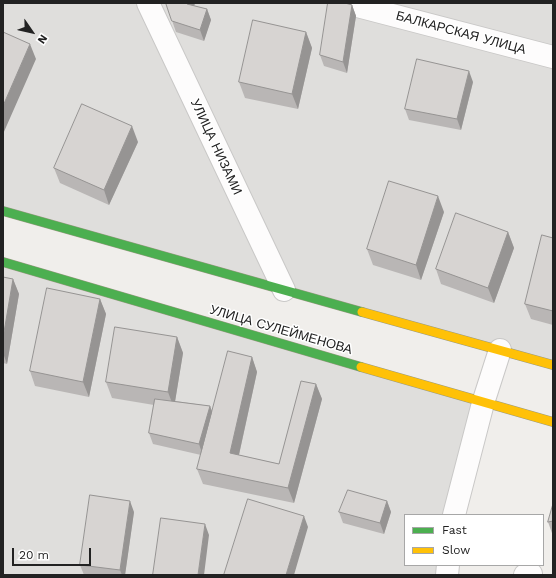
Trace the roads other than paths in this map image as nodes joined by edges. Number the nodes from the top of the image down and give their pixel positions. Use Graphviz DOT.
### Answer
graph roads {
  1 [pos="148,3"];
  2 [pos="346,3"];
  3 [pos="553,57"];
  4 [pos="3,211"];
  5 [pos="3,262"];
  6 [pos="284,290"];
  7 [pos="500,350"];
  8 [pos="553,365"];
  9 [pos="483,403"];
  10 [pos="553,422"];
  11 [pos="454,514"];
  1 -- 6 [label="street, УЛИЦА НИЗАМИ"];
  2 -- 3 [label="street, БАЛКАРСКАЯ УЛИЦА"];
  4 -- 6 [label="main road"];
  5 -- 9 [label="main road, УЛИЦА СУЛЕЙМЕНОВА"];
  6 -- 7 [label="main road"];
  7 -- 8 [label="main road"];
  7 -- 9 [label="street"];
  9 -- 10 [label="main road, УЛИЦА СУЛЕЙМЕНОВА"];
  9 -- 11 [label="street"];
}
